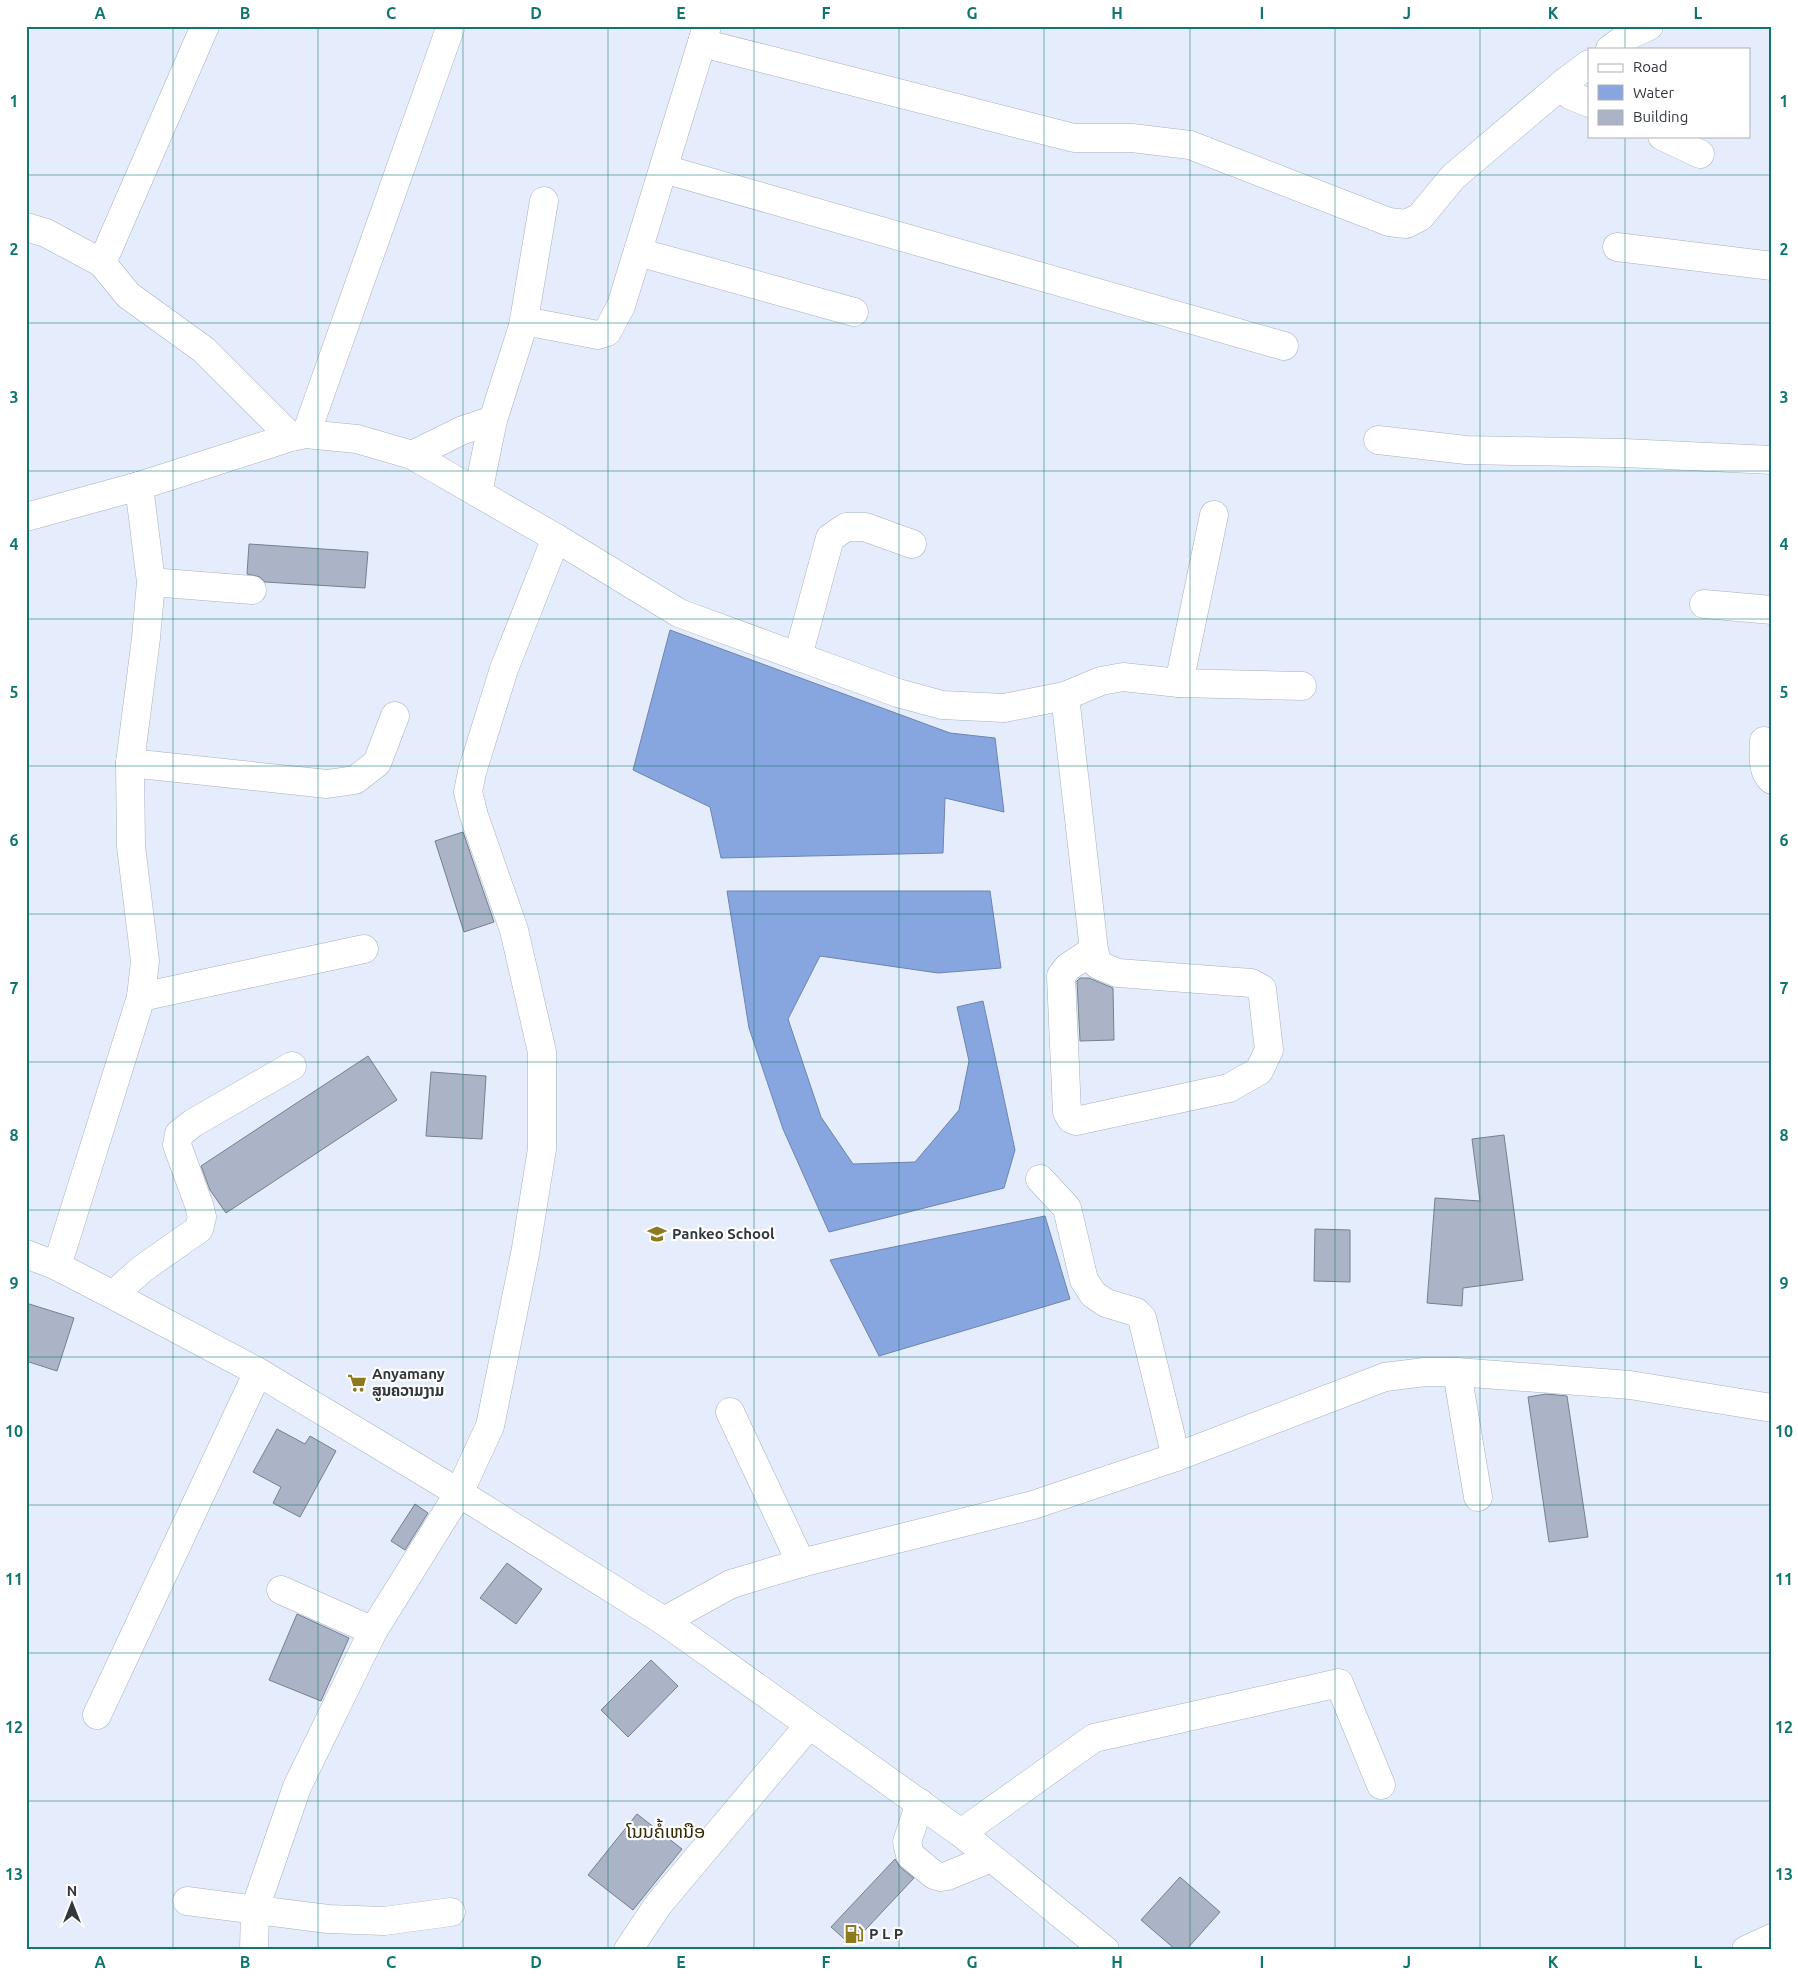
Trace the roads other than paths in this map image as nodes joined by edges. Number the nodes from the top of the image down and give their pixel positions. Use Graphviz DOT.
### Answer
graph roads {
  1 [pos="204,26"];
  2 [pos="451,26"];
  3 [pos="1649,26"];
  4 [pos="704,35"];
  5 [pos="1611,48"];
  6 [pos="1588,65"];
  7 [pos="1565,82"];
  8 [pos="1588,103"];
  9 [pos="1666,138"];
  10 [pos="1700,154"];
  11 [pos="664,169"];
  12 [pos="544,201"];
  13 [pos="26,227"];
  14 [pos="1618,247"];
  15 [pos="638,252"];
  16 [pos="102,262"];
  17 [pos="1772,266"];
  18 [pos="854,312"];
  19 [pos="523,326"];
  20 [pos="1284,346"];
  21 [pos="493,420"];
  22 [pos="299,436"];
  23 [pos="1378,440"];
  24 [pos="412,455"];
  25 [pos="1772,460"];
  26 [pos="139,486"];
  27 [pos="478,493"];
  28 [pos="1214,515"];
  29 [pos="26,517"];
  30 [pos="556,538"];
  31 [pos="912,544"];
  32 [pos="151,582"];
  33 [pos="252,590"];
  34 [pos="1704,604"];
  35 [pos="1772,610"];
  36 [pos="798,656"];
  37 [pos="1179,683"];
  38 [pos="1302,686"];
  39 [pos="1064,696"];
  40 [pos="395,716"];
  41 [pos="1764,741"];
  42 [pos="130,763"];
  43 [pos="1772,780"];
  44 [pos="364,949"];
  45 [pos="1094,950"];
  46 [pos="141,997"];
  47 [pos="292,1066"];
  48 [pos="1040,1179"];
  49 [pos="26,1254"];
  50 [pos="57,1266"];
  51 [pos="113,1295"];
  52 [pos="258,1372"];
  53 [pos="1457,1372"];
  54 [pos="1772,1408"];
  55 [pos="730,1412"];
  56 [pos="1176,1457"];
  57 [pos="459,1493"];
  58 [pos="1478,1496"];
  59 [pos="801,1563"];
  60 [pos="281,1590"];
  61 [pos="664,1621"];
  62 [pos="374,1631"];
  63 [pos="97,1715"];
  64 [pos="809,1725"];
  65 [pos="1381,1785"];
  66 [pos="920,1803"];
  67 [pos="960,1833"];
  68 [pos="991,1858"];
  69 [pos="188,1901"];
  70 [pos="255,1909"];
  71 [pos="451,1912"];
  72 [pos="1772,1938"];
  73 [pos="254,1950"];
  74 [pos="628,1950"];
  75 [pos="1105,1950"];
  76 [pos="1746,1950"];
  1 -- 16 [label="street"];
  2 -- 22 [label="street"];
  3 -- 5 [label="street"];
  4 -- 7 [label="street"];
  4 -- 11 [label="street"];
  6 -- 7 [label="street"];
  7 -- 8 [label="street"];
  9 -- 10 [label="street"];
  11 -- 15 [label="street"];
  11 -- 20 [label="street"];
  12 -- 19 [label="street"];
  13 -- 16 [label="street"];
  14 -- 17 [label="street"];
  15 -- 18 [label="street"];
  15 -- 19 [label="street"];
  16 -- 22 [label="street"];
  19 -- 21 [label="street"];
  21 -- 24 [label="street"];
  21 -- 27 [label="street"];
  22 -- 24 [label="street"];
  22 -- 26 [label="street"];
  23 -- 25 [label="street"];
  24 -- 27 [label="street"];
  26 -- 29 [label="street"];
  26 -- 32 [label="street"];
  27 -- 30 [label="street"];
  28 -- 37 [label="street"];
  30 -- 36 [label="street"];
  30 -- 57 [label="street"];
  31 -- 36 [label="street"];
  32 -- 33 [label="street"];
  32 -- 42 [label="street"];
  34 -- 35 [label="street"];
  36 -- 39 [label="street"];
  37 -- 38 [label="street"];
  37 -- 39 [label="street"];
  39 -- 45 [label="street"];
  40 -- 42 [label="street"];
  41 -- 43 [label="street"];
  42 -- 46 [label="street"];
  44 -- 46 [label="street"];
  45 -- 45 [label="street"];
  46 -- 50 [label="street"];
  47 -- 51 [label="street"];
  48 -- 56 [label="street"];
  49 -- 50 [label="street"];
  50 -- 51 [label="street"];
  51 -- 52 [label="street"];
  52 -- 57 [label="street"];
  52 -- 63 [label="street"];
  53 -- 54 [label="street"];
  53 -- 56 [label="street"];
  53 -- 58 [label="street"];
  55 -- 59 [label="street"];
  56 -- 59 [label="street"];
  57 -- 61 [label="street"];
  57 -- 62 [label="street"];
  59 -- 61 [label="street"];
  60 -- 62 [label="street"];
  61 -- 64 [label="street"];
  62 -- 70 [label="street"];
  64 -- 66 [label="street"];
  64 -- 74 [label="street"];
  65 -- 67 [label="street"];
  66 -- 67 [label="street"];
  66 -- 68 [label="street"];
  67 -- 68 [label="street"];
  68 -- 75 [label="street"];
  69 -- 70 [label="street"];
  70 -- 71 [label="street"];
  70 -- 73 [label="street"];
  72 -- 76 [label="street"];
}
